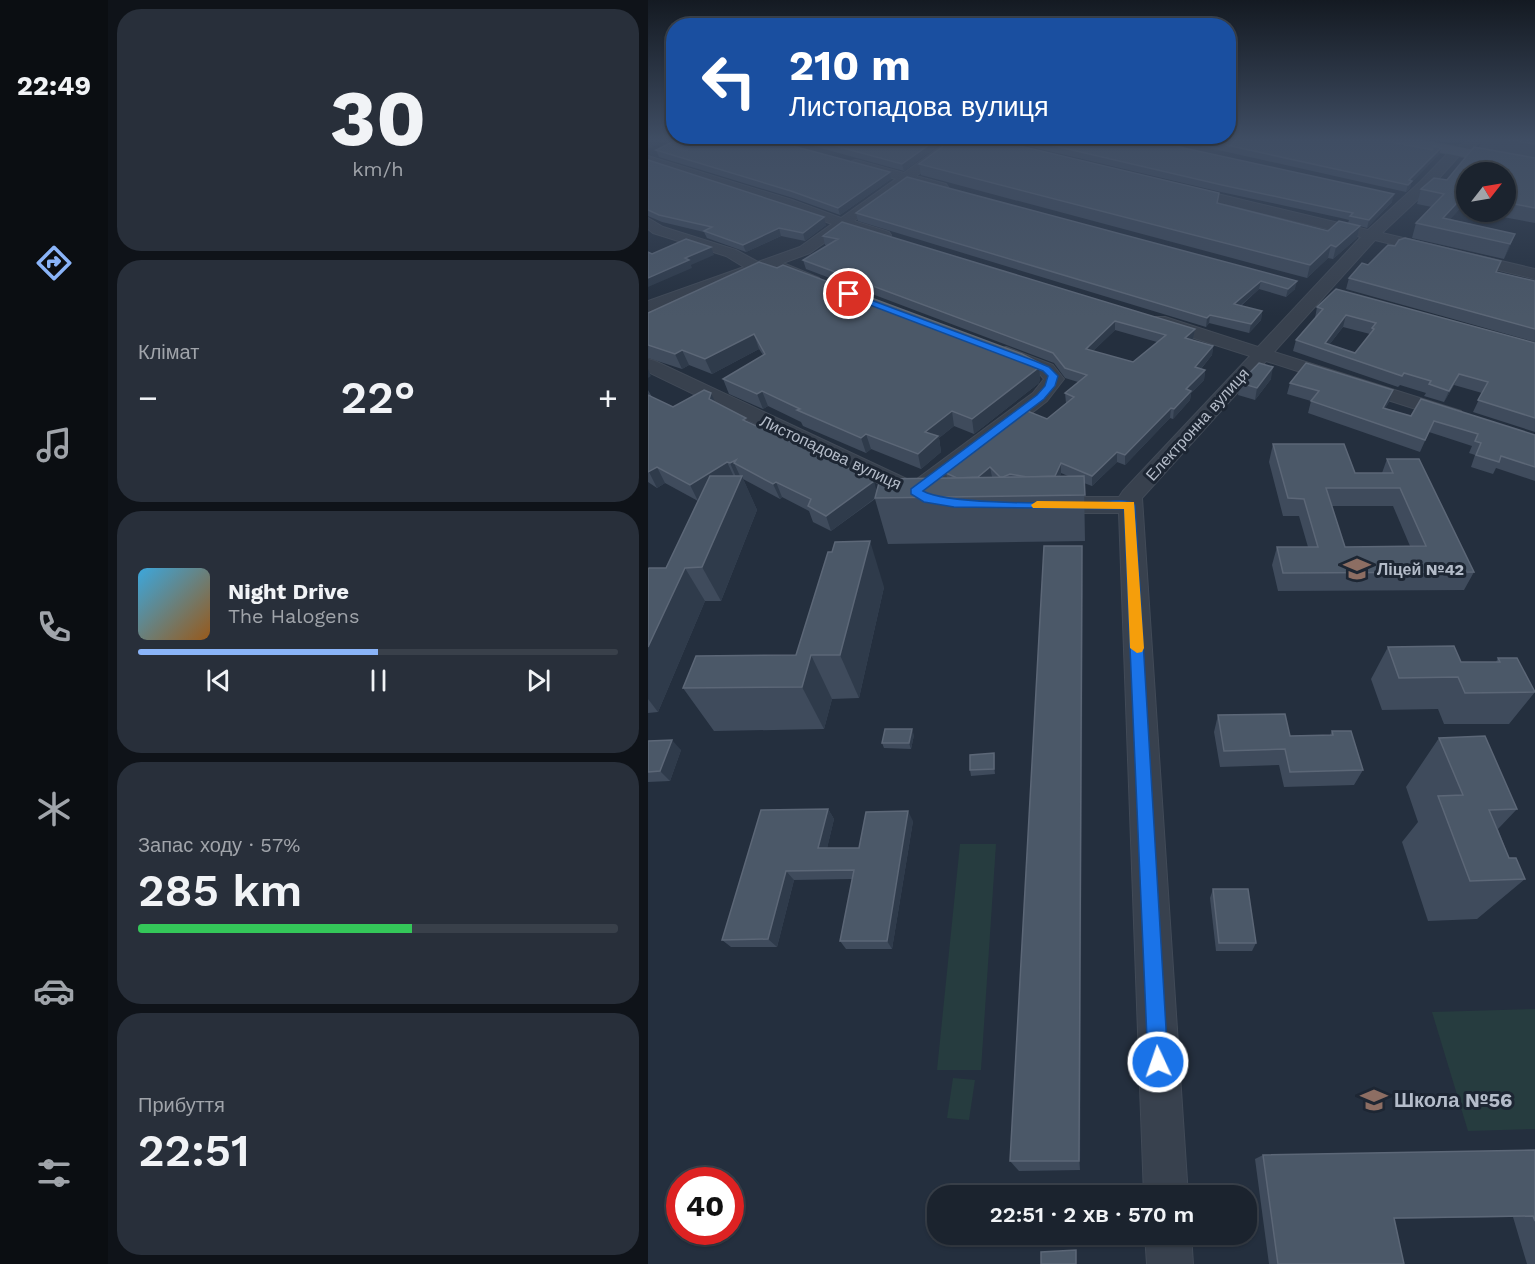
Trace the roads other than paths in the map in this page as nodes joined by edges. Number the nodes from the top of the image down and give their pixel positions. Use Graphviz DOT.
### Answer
graph roads {
  1 [pos="774,198"];
  2 [pos="877,198"];
  3 [pos="1220,198"];
  4 [pos="1403,198"];
  5 [pos="648,222"];
  6 [pos="844,222"];
  7 [pos="1371,234"];
  8 [pos="902,241"];
  9 [pos="764,266"];
  10 [pos="1535,274"];
  11 [pos="827,286"];
  12 [pos="648,307"];
  13 [pos="1140,315"];
  14 [pos="988,346"];
  15 [pos="1262,352"];
  16 [pos="648,365"];
  17 [pos="1465,418"];
  18 [pos="915,492"];
  19 [pos="940,501"];
  20 [pos="1023,505"];
  21 [pos="1130,505"];
  22 [pos="1165,1185"];
  23 [pos="1169,1245"];
  24 [pos="1170,1264"];
  1 -- 6 [label="street"];
  2 -- 6 [label="street"];
  3 -- 7 [label="street"];
  4 -- 7 [label="street, Електронна вулиця"];
  5 -- 9 [label="street"];
  6 -- 8 [label="street"];
  6 -- 9 [label="street"];
  7 -- 10 [label="street"];
  7 -- 15 [label="street, Електронна вулиця"];
  9 -- 11 [label="street"];
  9 -- 12 [label="street"];
  13 -- 15 [label="street"];
  14 -- 18 [label="street"];
  15 -- 17 [label="street"];
  15 -- 21 [label="street, Електронна вулиця"];
  16 -- 18 [label="street, Листопадова вулиця"];
  18 -- 19 [label="street, Листопадова вулиця"];
  20 -- 21 [label="street"];
  21 -- 22 [label="street"];
  23 -- 24 [label="street"];
}
